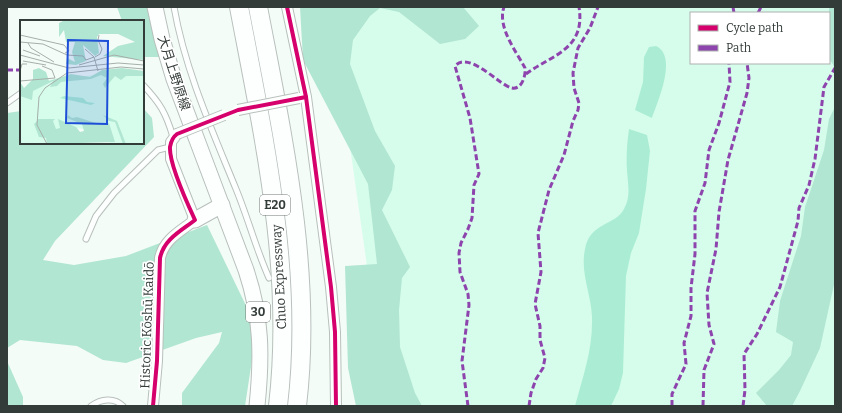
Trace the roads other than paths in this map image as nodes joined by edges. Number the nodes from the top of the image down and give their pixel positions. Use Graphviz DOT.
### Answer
graph roads {
  1 [pos="155,7"];
  2 [pos="174,7"];
  3 [pos="239,7"];
  4 [pos="258,7"];
  5 [pos="287,7"];
  6 [pos="144,86"];
  7 [pos="20,94"];
  8 [pos="303,97"];
  9 [pos="7,103"];
  10 [pos="173,139"];
  11 [pos="222,205"];
  12 [pos="195,220"];
  13 [pos="86,239"];
  14 [pos="269,278"];
  15 [pos="91,406"];
  16 [pos="123,406"];
  17 [pos="153,406"];
  18 [pos="257,406"];
  19 [pos="278,406"];
  20 [pos="297,406"];
  21 [pos="336,406"];
  1 -- 11 [label="main road, 大月上野原線 / 30"];
  2 -- 14 [label="lane"];
  3 -- 19 [label="highway, Chuo Expressway / E20"];
  4 -- 20 [label="highway, Chuo Expressway / E20"];
  5 -- 8 [label="street"];
  6 -- 10 [label="lane"];
  7 -- 9 [label="lane"];
  8 -- 10 [label="street, bridge"];
  8 -- 21 [label="street"];
  10 -- 12 [label="street"];
  10 -- 13 [label="lane"];
  11 -- 12 [label="main road"];
  11 -- 18 [label="main road, 大月上野原線 / 30"];
  12 -- 17 [label="street, Historic Kōshū Kaidō"];
  15 -- 16 [label="lane"];
}
